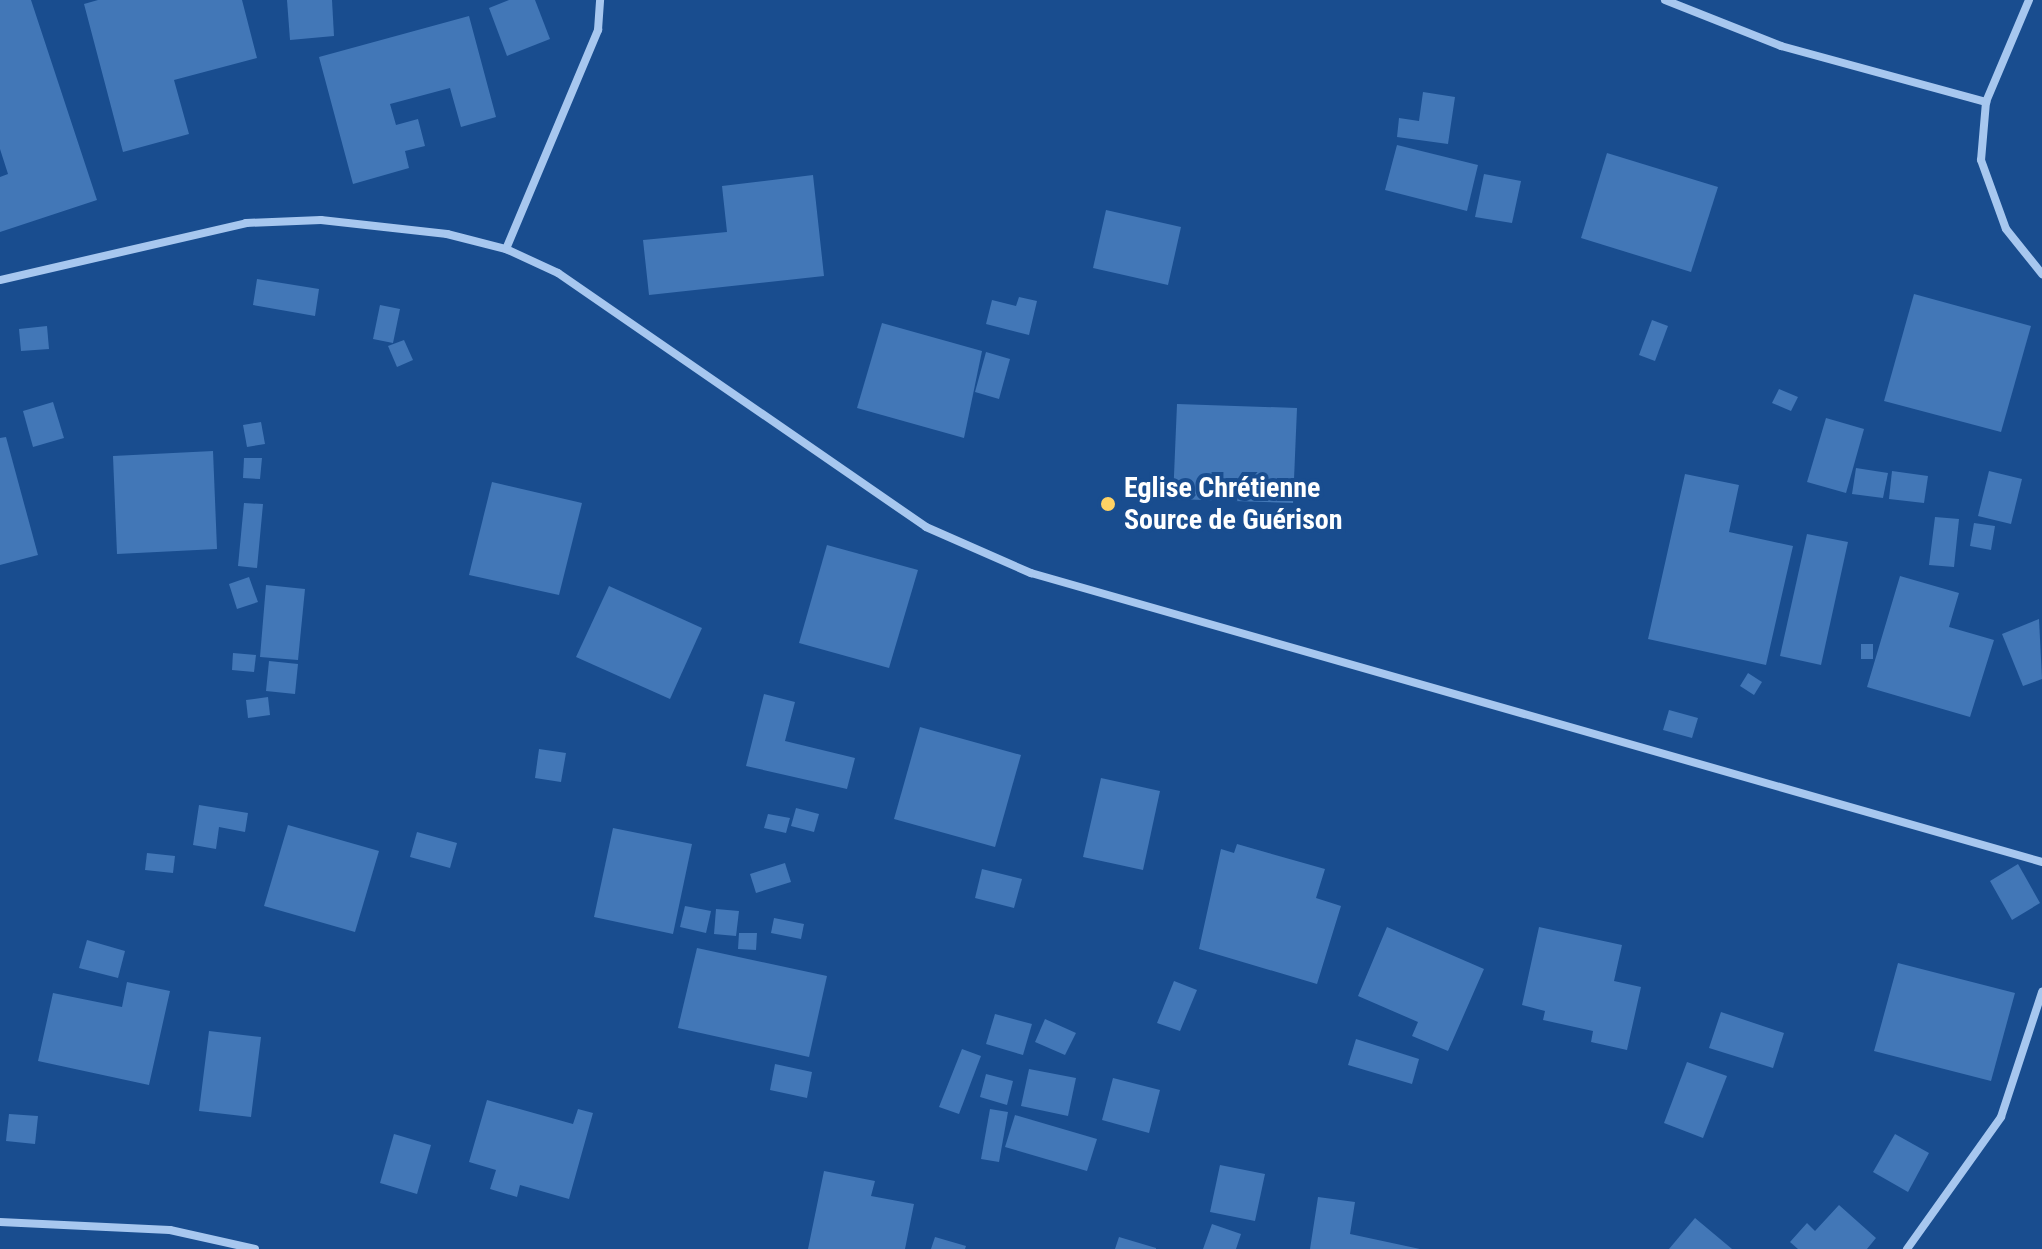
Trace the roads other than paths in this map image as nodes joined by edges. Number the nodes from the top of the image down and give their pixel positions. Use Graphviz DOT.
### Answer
graph roads {
  1 [pos="600,0"];
  2 [pos="1665,0"];
  3 [pos="2029,0"];
  4 [pos="1986,102"];
  5 [pos="506,249"];
  6 [pos="2042,274"];
  7 [pos="0,280"];
  8 [pos="2042,862"];
  9 [pos="2042,992"];
  10 [pos="0,1222"];
  11 [pos="255,1249"];
  12 [pos="1907,1249"];
  1 -- 5 [label="street"];
  2 -- 4 [label="street"];
  3 -- 4 [label="street"];
  4 -- 6 [label="street"];
  5 -- 7 [label="street"];
  5 -- 8 [label="street"];
  9 -- 12 [label="street"];
  10 -- 11 [label="street"];
}
